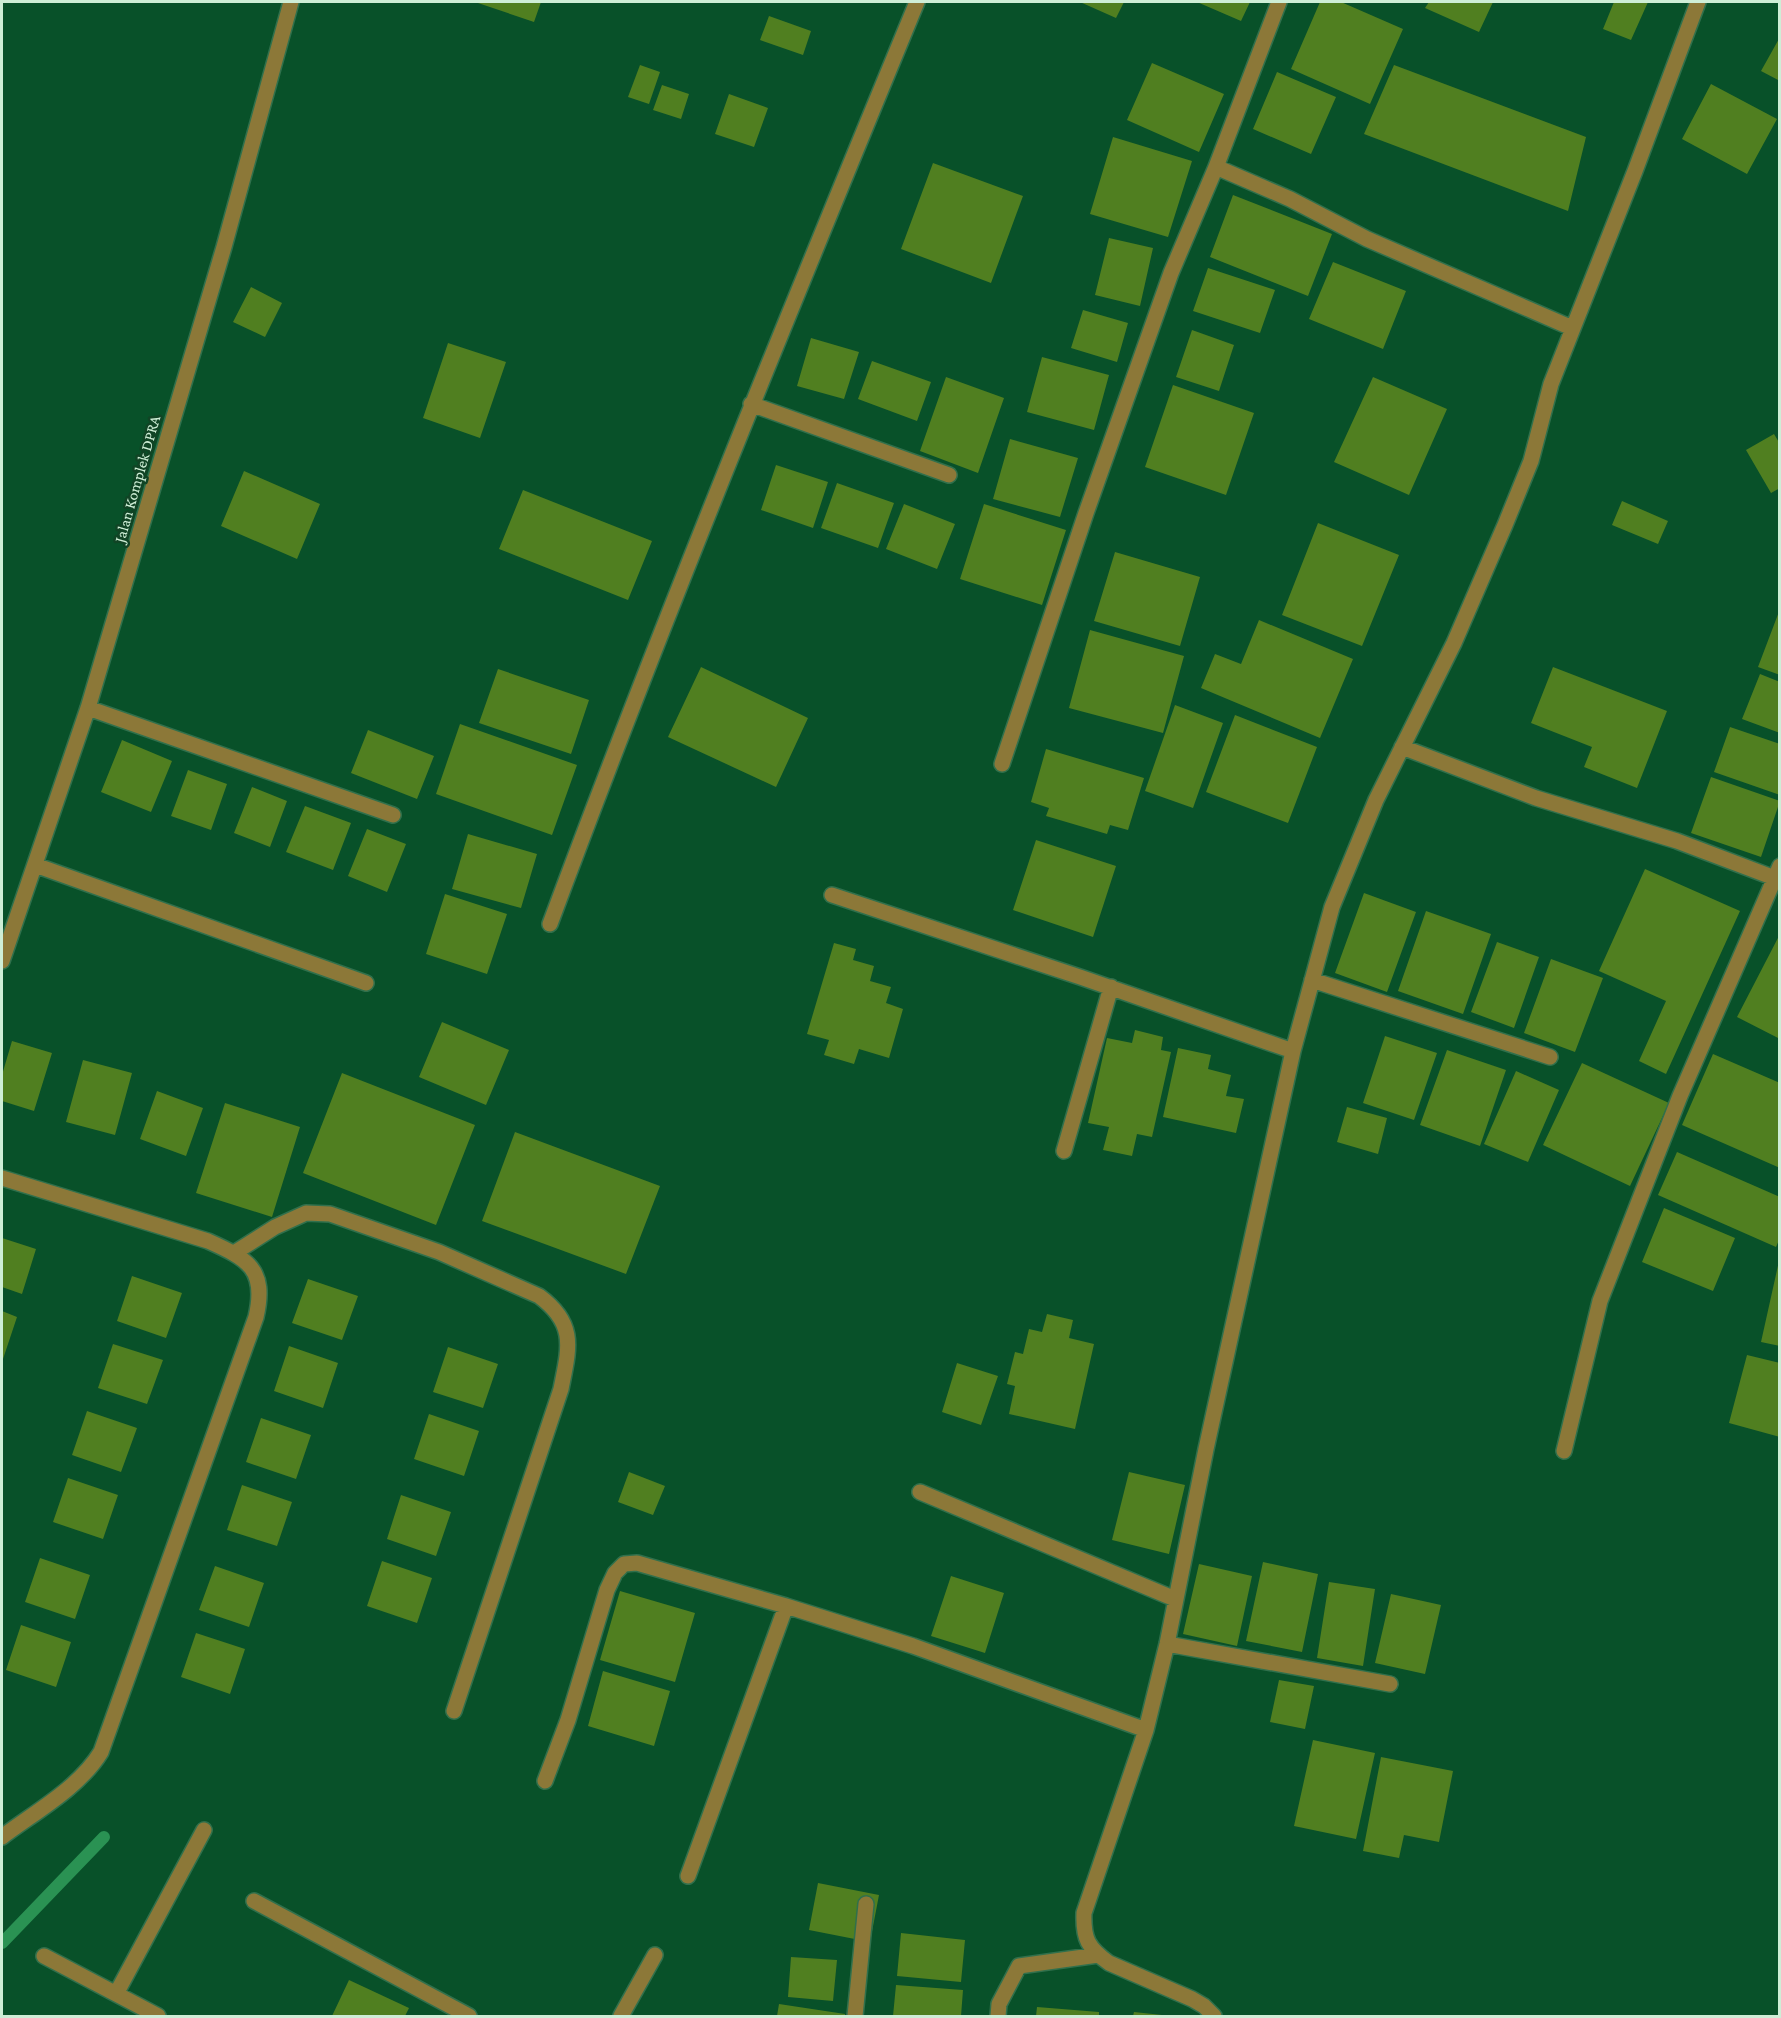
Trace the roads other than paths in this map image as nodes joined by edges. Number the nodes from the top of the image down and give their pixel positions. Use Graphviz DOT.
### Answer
graph roads {
  1 [pos="291,2"];
  2 [pos="917,2"];
  3 [pos="1279,2"];
  4 [pos="1698,2"];
  5 [pos="1216,167"];
  6 [pos="1572,328"];
  7 [pos="751,405"];
  8 [pos="949,475"];
  9 [pos="88,708"];
  10 [pos="1402,747"];
  11 [pos="1002,764"];
  12 [pos="393,815"];
  13 [pos="34,865"];
  14 [pos="1778,875"];
  15 [pos="832,895"];
  16 [pos="549,924"];
  17 [pos="2,961"];
  18 [pos="1312,980"];
  19 [pos="366,983"];
  20 [pos="1111,987"];
  21 [pos="1293,1051"];
  22 [pos="1550,1057"];
  23 [pos="1064,1150"];
  24 [pos="2,1178"];
  25 [pos="234,1253"];
  26 [pos="1564,1451"];
  27 [pos="920,1492"];
  28 [pos="1175,1599"];
  29 [pos="786,1606"];
  30 [pos="1167,1644"];
  31 [pos="1390,1684"];
  32 [pos="454,1711"];
  33 [pos="1146,1730"];
  34 [pos="545,1781"];
  35 [pos="204,1830"];
  36 [pos="2,1837"];
  37 [pos="688,1876"];
  38 [pos="254,1901"];
  39 [pos="866,1904"];
  40 [pos="655,1954"];
  41 [pos="1098,1955"];
  42 [pos="44,1956"];
  43 [pos="116,1994"];
  44 [pos="158,2016"];
  45 [pos="469,2016"];
  46 [pos="621,2016"];
  47 [pos="855,2016"];
  48 [pos="998,2016"];
  49 [pos="1214,2016"];
  1 -- 9 [label="street, Jalan Komplek DPRA"];
  2 -- 7 [label="street"];
  3 -- 5 [label="street"];
  4 -- 6 [label="street"];
  5 -- 6 [label="street"];
  5 -- 11 [label="street"];
  6 -- 10 [label="street"];
  7 -- 8 [label="street"];
  7 -- 16 [label="street"];
  9 -- 12 [label="street"];
  9 -- 13 [label="street, Jalan Komplek DPRA"];
  10 -- 14 [label="street"];
  10 -- 18 [label="street"];
  13 -- 17 [label="street, Jalan Komplek DPRA"];
  13 -- 19 [label="street"];
  14 -- 26 [label="street"];
  15 -- 20 [label="street"];
  18 -- 21 [label="street"];
  18 -- 22 [label="street"];
  20 -- 21 [label="street"];
  20 -- 23 [label="street"];
  21 -- 28 [label="street"];
  24 -- 25 [label="street"];
  25 -- 32 [label="street"];
  25 -- 36 [label="street"];
  27 -- 28 [label="street"];
  28 -- 30 [label="street"];
  29 -- 33 [label="street"];
  29 -- 34 [label="street"];
  29 -- 37 [label="street"];
  30 -- 31 [label="street"];
  30 -- 33 [label="street"];
  33 -- 41 [label="street"];
  35 -- 43 [label="street"];
  38 -- 45 [label="street"];
  39 -- 47 [label="street"];
  40 -- 46 [label="street"];
  41 -- 48 [label="street"];
  41 -- 49 [label="street"];
  42 -- 43 [label="street"];
  43 -- 44 [label="street"];
}
